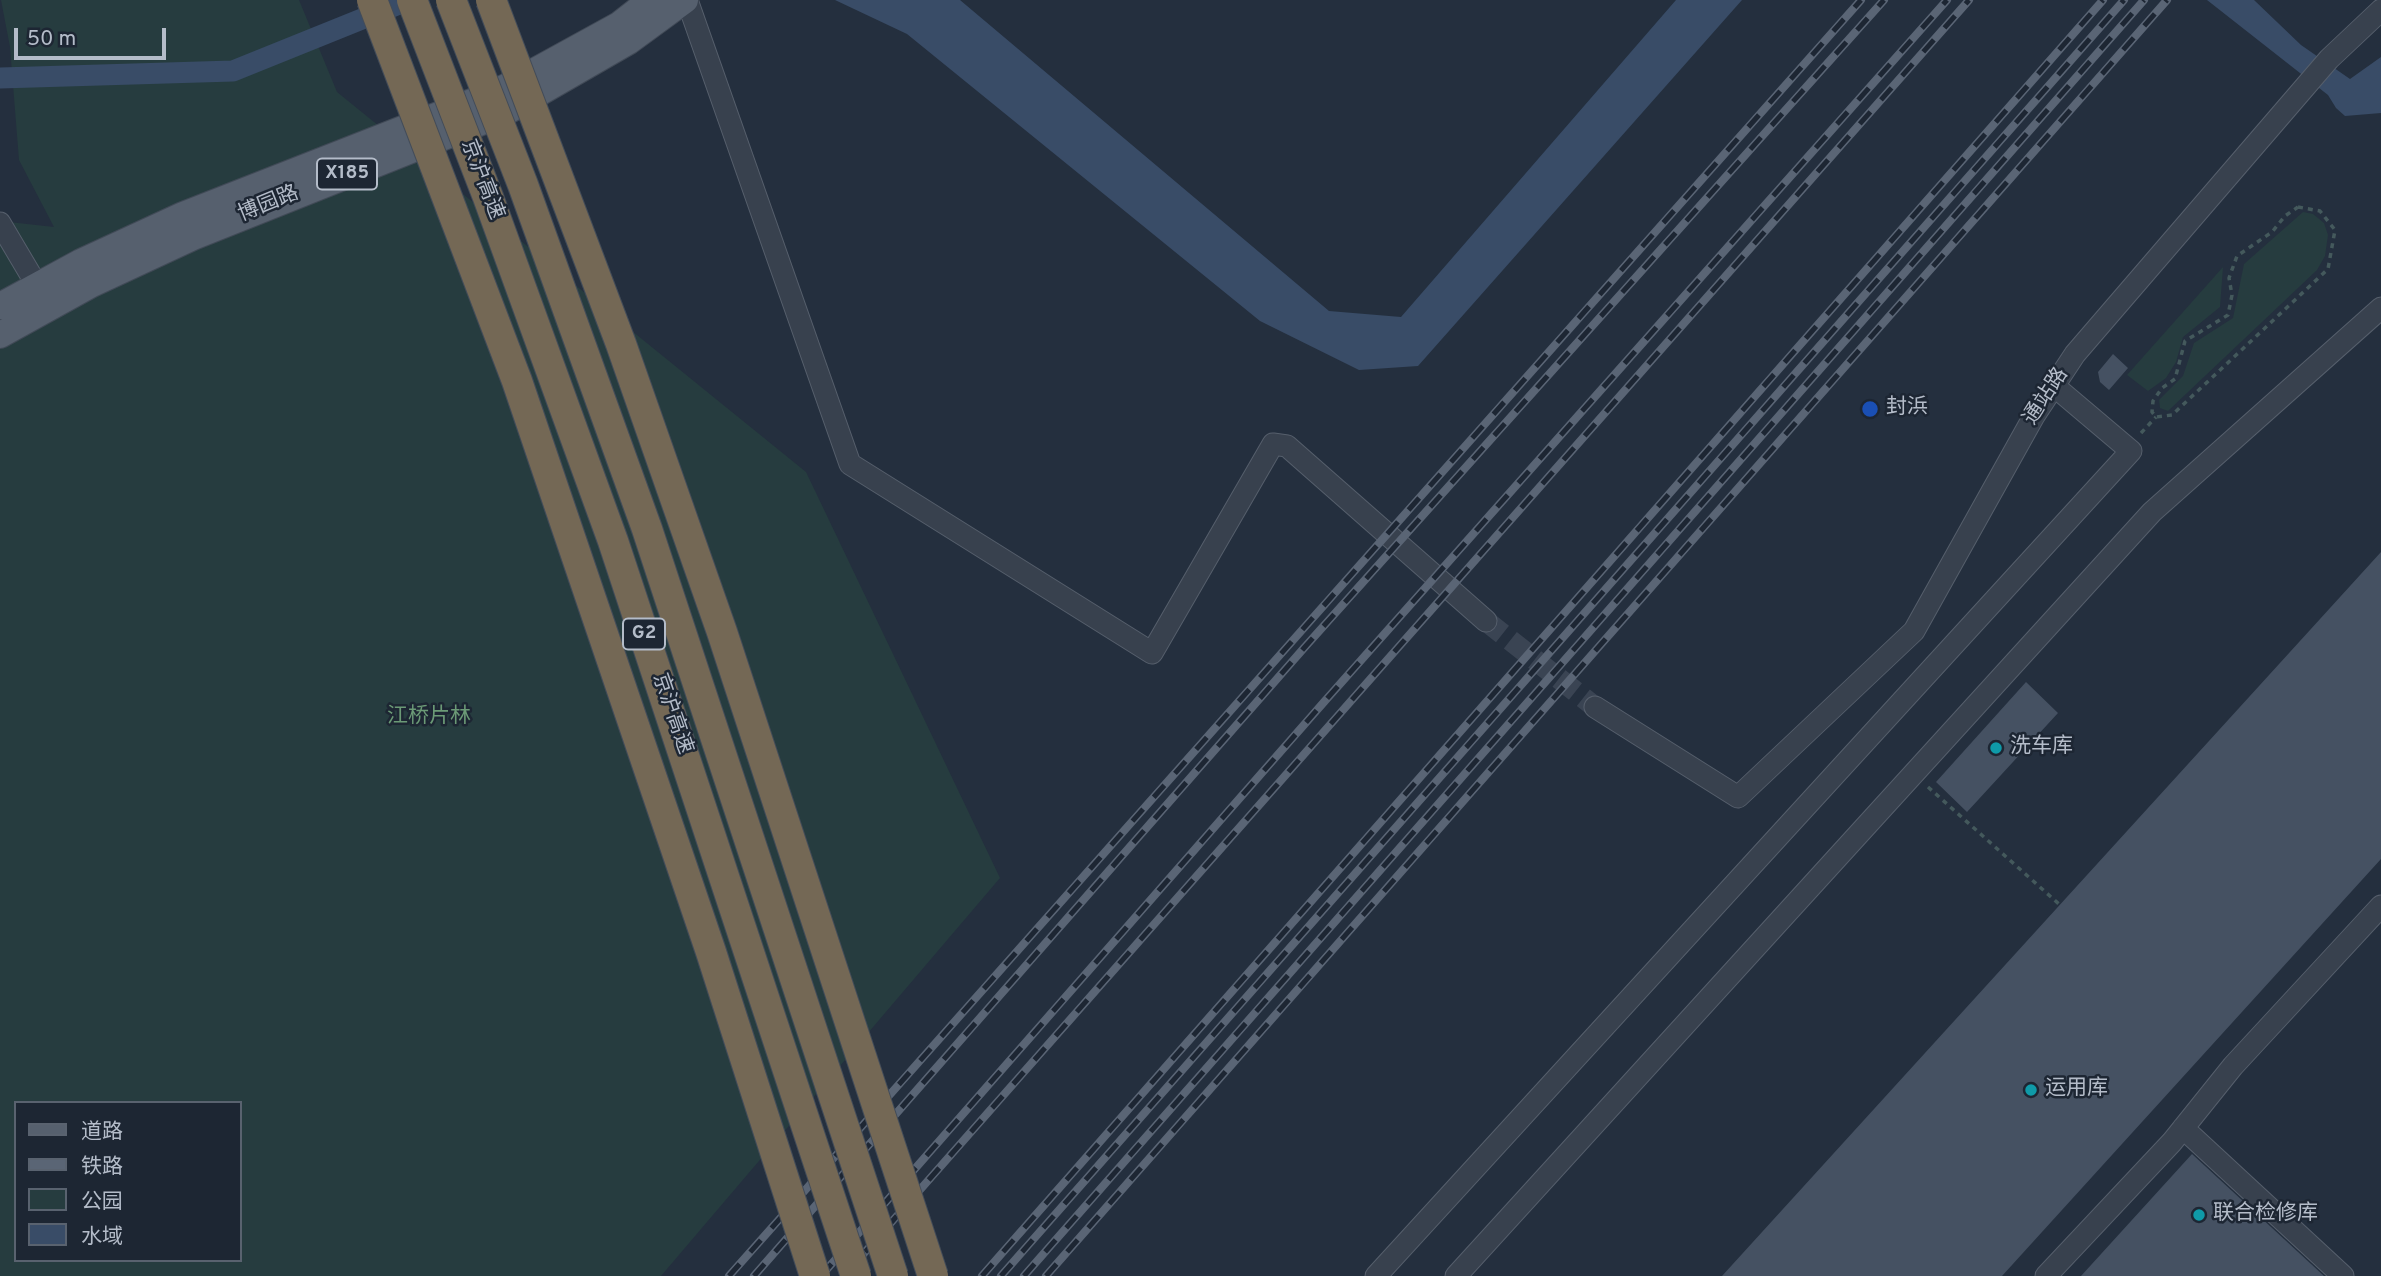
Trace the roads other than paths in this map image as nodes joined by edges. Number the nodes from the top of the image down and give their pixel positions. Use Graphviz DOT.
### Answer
graph roads {
  1 [pos="372,0"];
  2 [pos="412,0"];
  3 [pos="451,0"];
  4 [pos="491,0"];
  5 [pos="651,0"];
  6 [pos="686,0"];
  7 [pos="2381,10"];
  8 [pos="0,223"];
  9 [pos="43,297"];
  10 [pos="0,306"];
  11 [pos="2378,318"];
  12 [pos="0,335"];
  13 [pos="2053,385"];
  14 [pos="1486,621"];
  15 [pos="1595,707"];
  16 [pos="2381,906"];
  17 [pos="2183,1128"];
  18 [pos="815,1276"];
  19 [pos="856,1276"];
  20 [pos="893,1276"];
  21 [pos="933,1276"];
  22 [pos="1376,1276"];
  23 [pos="1455,1276"];
  24 [pos="2046,1276"];
  25 [pos="2343,1276"];
  1 -- 18 [label="highway, 京沪高速 / G2, bridge"];
  2 -- 19 [label="highway, 京沪高速 / G2, bridge"];
  3 -- 20 [label="highway, 京沪高速 / G2, bridge"];
  4 -- 21 [label="highway, bridge"];
  5 -- 9 [label="main road, 博园路 / X185"];
  6 -- 9 [label="main road, 博园路 / X185"];
  6 -- 14 [label="street"];
  7 -- 13 [label="street, 通站路"];
  8 -- 9 [label="street"];
  9 -- 10 [label="main road, 博园路 / X185"];
  9 -- 12 [label="main road, 博园路 / X185"];
  11 -- 23 [label="street"];
  13 -- 15 [label="street, 通站路"];
  13 -- 22 [label="street"];
  16 -- 17 [label="street"];
  17 -- 24 [label="street"];
  17 -- 25 [label="street"];
}
